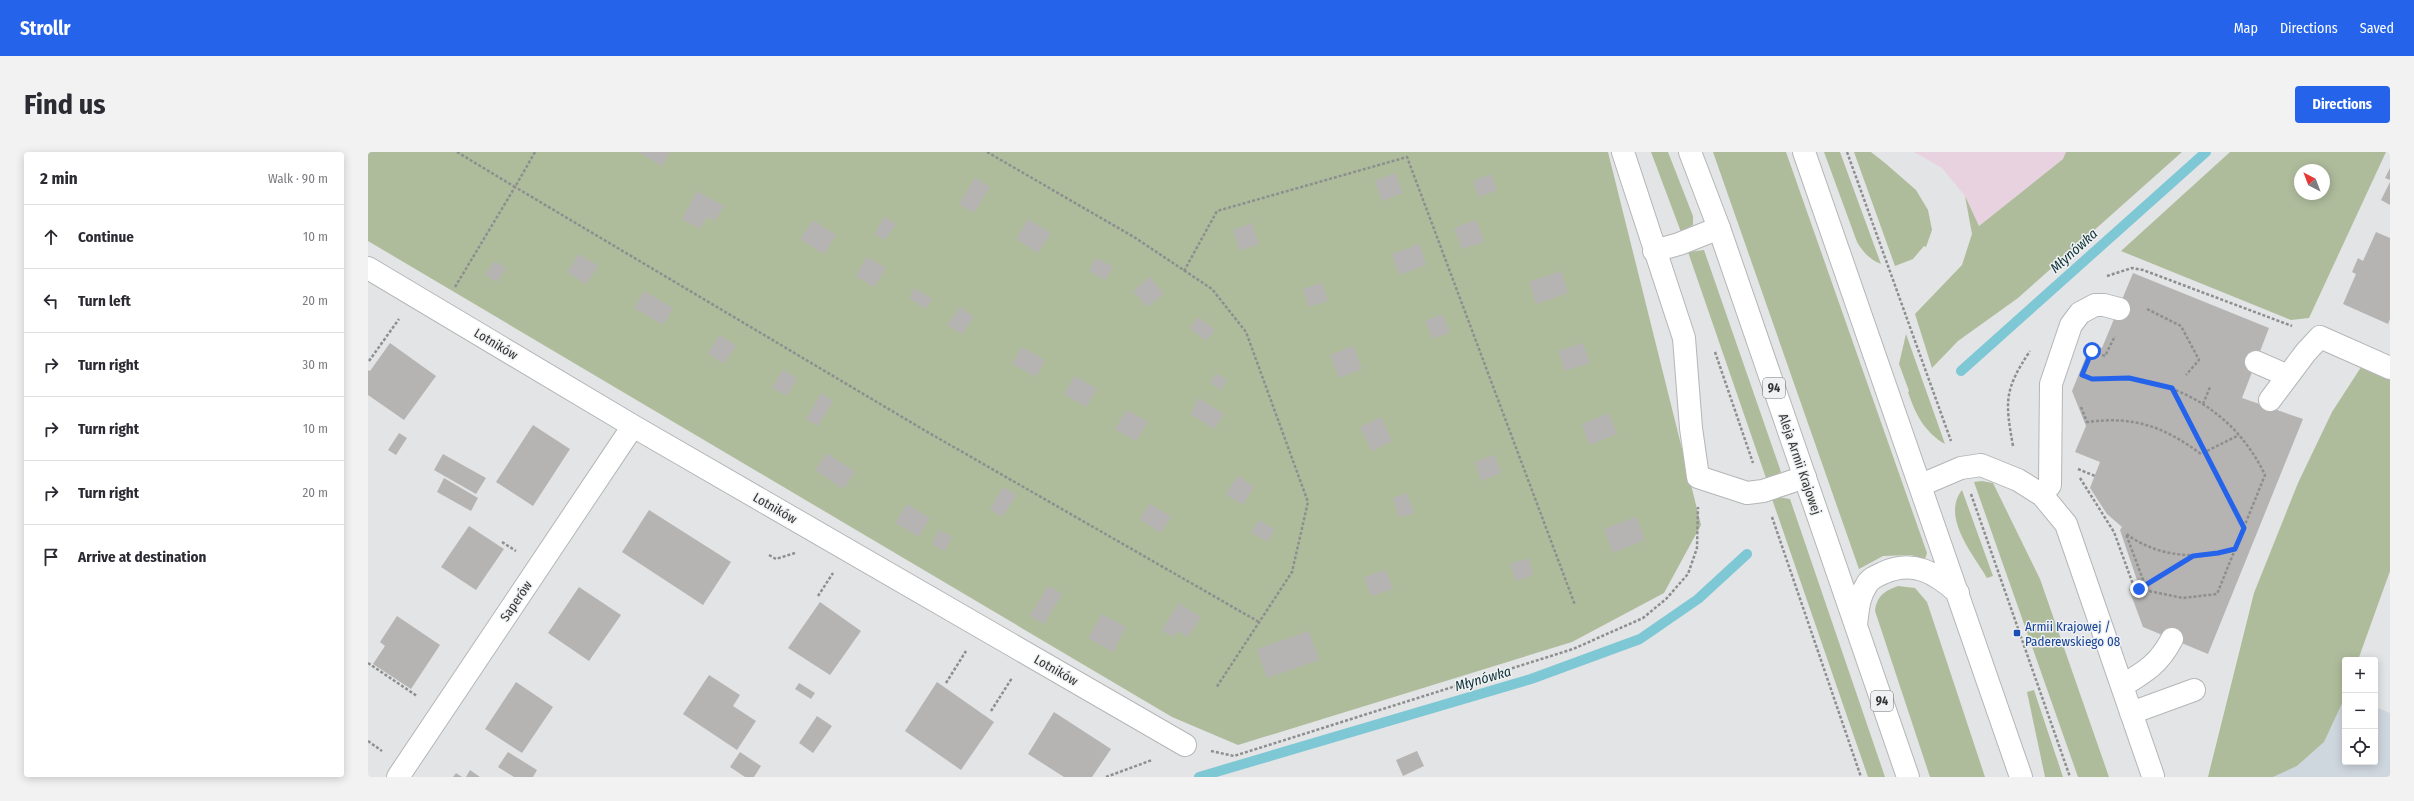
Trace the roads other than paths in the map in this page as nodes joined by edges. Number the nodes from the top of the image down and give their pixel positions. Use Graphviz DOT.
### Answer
graph roads {
  1 [pos="1623,152"];
  2 [pos="1690,152"];
  3 [pos="1804,152"];
  4 [pos="1719,228"];
  5 [pos="1654,251"];
  6 [pos="368,268"];
  7 [pos="2119,310"];
  8 [pos="2256,362"];
  9 [pos="2390,368"];
  10 [pos="2288,376"];
  11 [pos="2270,400"];
  12 [pos="633,426"];
  13 [pos="1805,477"];
  14 [pos="1921,485"];
  15 [pos="2042,495"];
  16 [pos="1958,593"];
  17 [pos="1856,626"];
  18 [pos="2172,639"];
  19 [pos="2122,686"];
  20 [pos="2194,690"];
  21 [pos="2131,713"];
  22 [pos="1186,745"];
  23 [pos="2153,776"];
  24 [pos="398,777"];
  25 [pos="1908,777"];
  26 [pos="2021,777"];
  1 -- 5 [label="main road"];
  2 -- 4 [label="main road, Aleja Armii Krajowej / 94"];
  3 -- 14 [label="main road"];
  4 -- 5 [label="main road"];
  4 -- 13 [label="main road, Aleja Armii Krajowej / 94"];
  5 -- 13 [label="main road"];
  6 -- 12 [label="main road, Lotników"];
  7 -- 15 [label="main road"];
  8 -- 10 [label="main road"];
  9 -- 10 [label="main road"];
  10 -- 11 [label="main road"];
  12 -- 22 [label="main road, Lotników"];
  12 -- 24 [label="main road, Saperów"];
  13 -- 17 [label="main road, Aleja Armii Krajowej / 94"];
  14 -- 15 [label="main road"];
  14 -- 16 [label="main road"];
  15 -- 19 [label="main road"];
  16 -- 17 [label="main road"];
  16 -- 26 [label="main road"];
  17 -- 25 [label="main road, Aleja Armii Krajowej / 94"];
  18 -- 19 [label="main road"];
  19 -- 21 [label="main road"];
  20 -- 21 [label="main road"];
  21 -- 23 [label="main road"];
}
